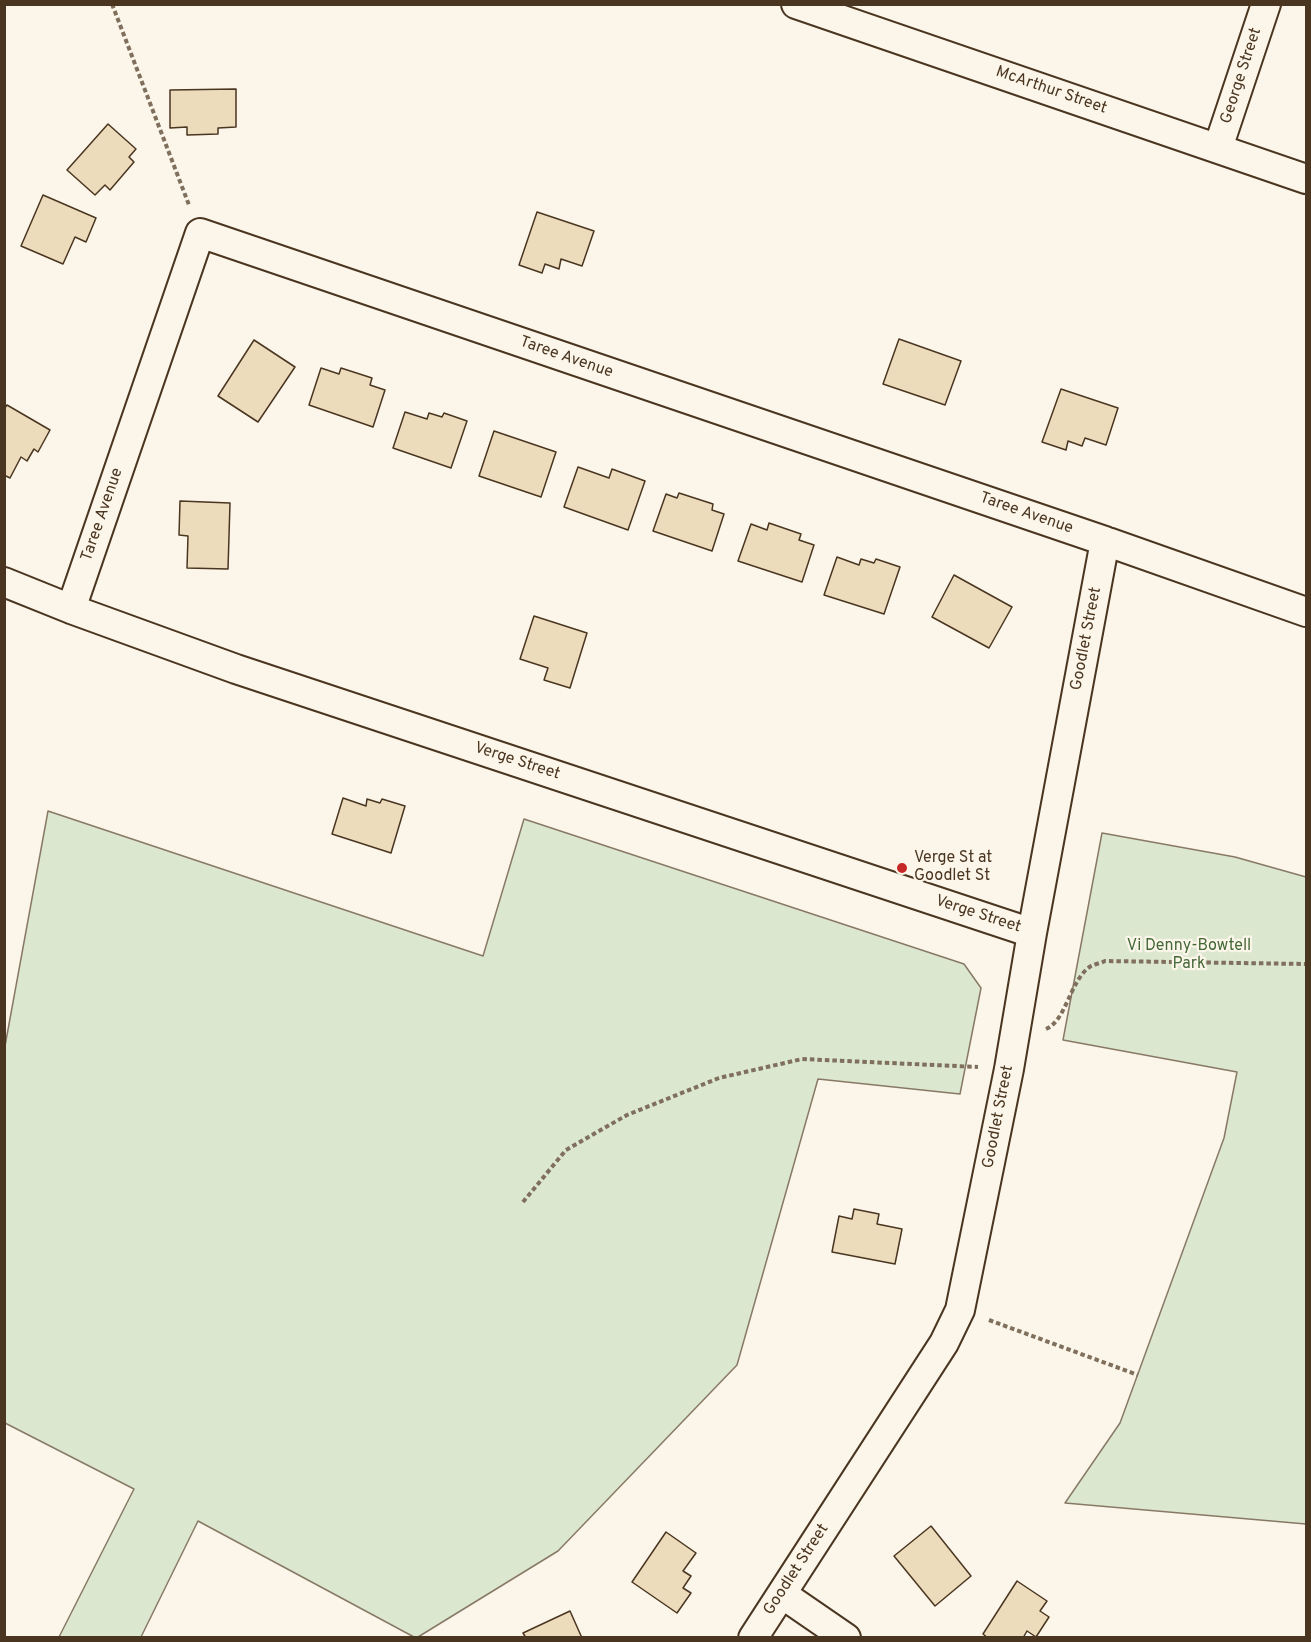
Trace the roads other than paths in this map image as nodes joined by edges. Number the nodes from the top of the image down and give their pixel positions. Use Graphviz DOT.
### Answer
graph roads {
  1 [pos="1266,4"];
  2 [pos="805,6"];
  3 [pos="1218,148"];
  4 [pos="1306,179"];
  5 [pos="1105,541"];
  6 [pos="4,582"];
  7 [pos="71,609"];
  8 [pos="1306,612"];
  9 [pos="1032,933"];
  10 [pos="782,1594"];
  11 [pos="753,1638"];
  12 [pos="846,1638"];
  1 -- 3 [label="street, George Street"];
  2 -- 3 [label="street, McArthur Street"];
  3 -- 4 [label="street, McArthur Street"];
  5 -- 7 [label="street, Taree Avenue"];
  5 -- 8 [label="street, Taree Avenue"];
  5 -- 9 [label="street, Goodlet Street"];
  6 -- 7 [label="street, Verge Street"];
  7 -- 9 [label="street, Verge Street"];
  9 -- 10 [label="street, Goodlet Street"];
  10 -- 11 [label="street, Goodlet Street"];
  10 -- 12 [label="street"];
}
